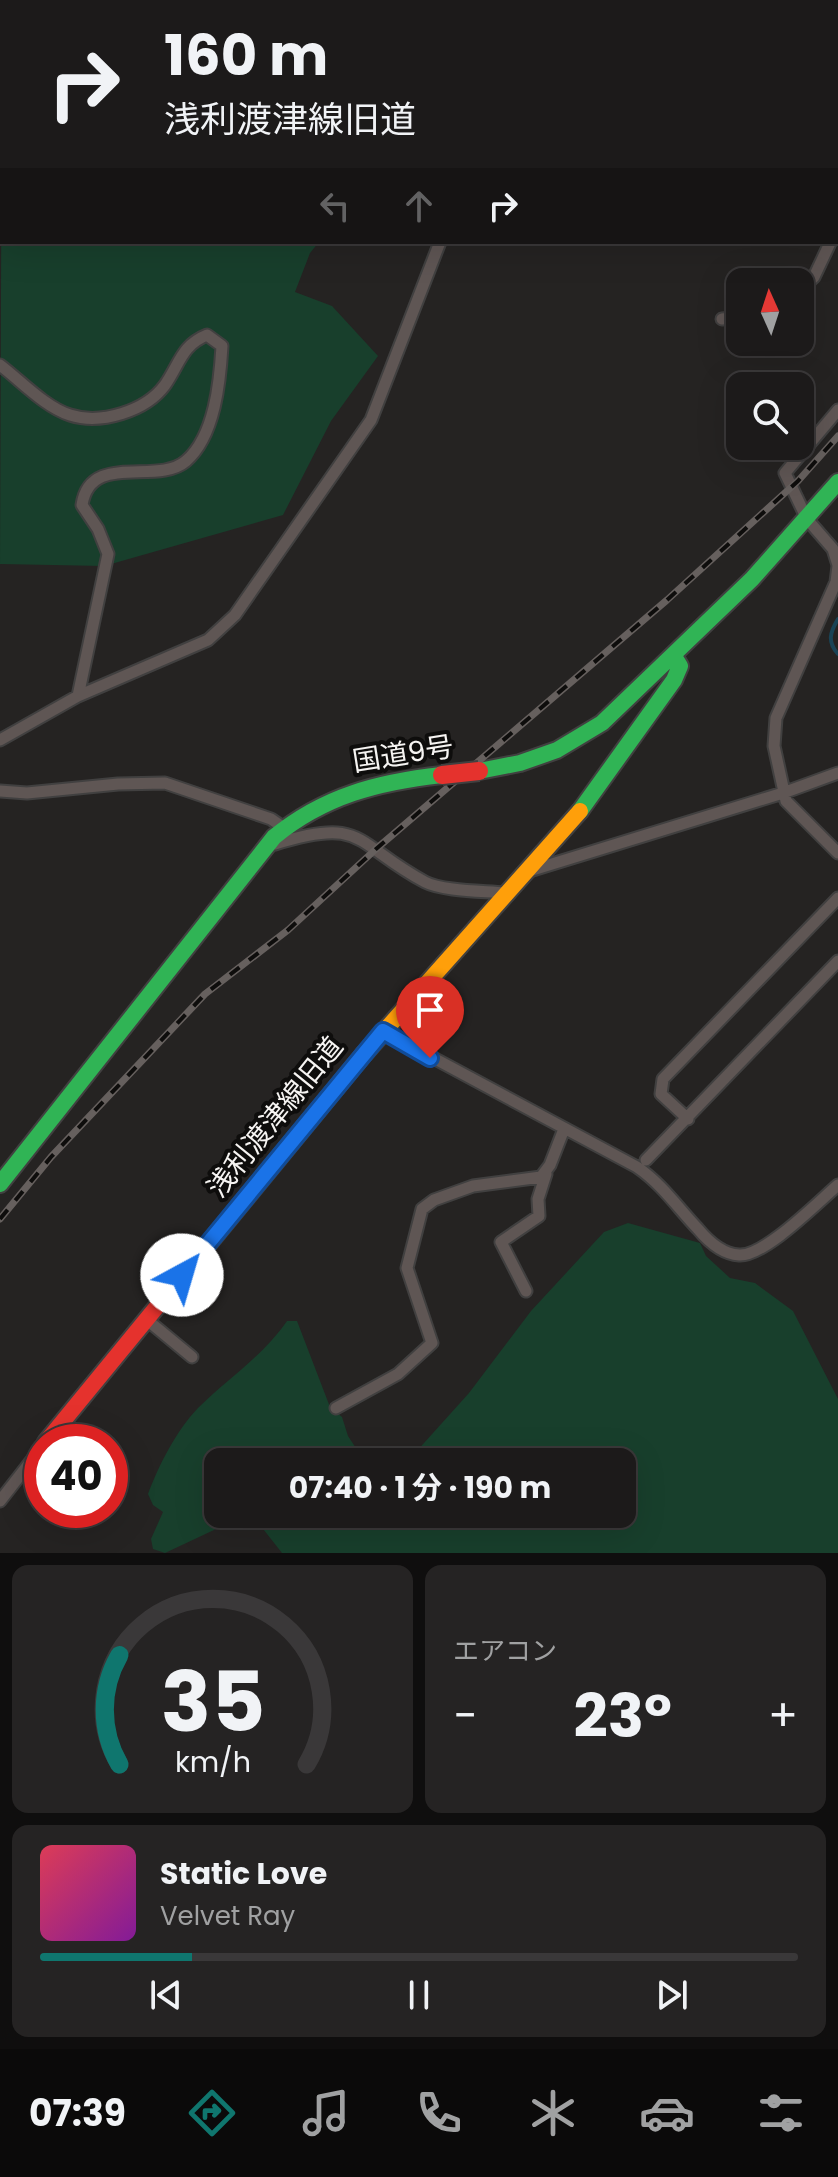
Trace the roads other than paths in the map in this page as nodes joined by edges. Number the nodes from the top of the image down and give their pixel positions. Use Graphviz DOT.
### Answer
graph roads {
  1 [pos="439,244"];
  2 [pos="827,244"];
  3 [pos="814,274"];
  4 [pos="722,319"];
  5 [pos="726,319"];
  6 [pos="0,365"];
  7 [pos="838,410"];
  8 [pos="838,482"];
  9 [pos="807,519"];
  10 [pos="838,566"];
  11 [pos="674,656"];
  12 [pos="78,696"];
  13 [pos="0,740"];
  14 [pos="838,773"];
  15 [pos="0,791"];
  16 [pos="783,793"];
  17 [pos="284,828"];
  18 [pos="264,847"];
  19 [pos="838,853"];
  20 [pos="525,872"];
  21 [pos="504,893"];
  22 [pos="838,898"];
  23 [pos="838,961"];
  24 [pos="383,1031"];
  25 [pos="688,1119"];
  26 [pos="564,1129"];
  27 [pos="646,1160"];
  28 [pos="546,1174"];
  29 [pos="0,1184"];
  30 [pos="838,1185"];
  31 [pos="526,1291"];
  32 [pos="146,1319"];
  33 [pos="192,1357"];
  34 [pos="336,1408"];
  35 [pos="61,1424"];
  36 [pos="24,1470"];
  37 [pos="0,1501"];
  1 -- 12 [label="street"];
  2 -- 3 [label="street"];
  4 -- 5 [label="street"];
  6 -- 12 [label="street"];
  7 -- 9 [label="street"];
  8 -- 9 [label="main road, 国道9号"];
  9 -- 10 [label="street"];
  9 -- 11 [label="main road, 国道9号"];
  10 -- 16 [label="street"];
  11 -- 17 [label="main road, 国道9号, bridge"];
  11 -- 20 [label="main road"];
  12 -- 13 [label="street"];
  14 -- 16 [label="street"];
  15 -- 17 [label="street"];
  16 -- 19 [label="street"];
  16 -- 20 [label="street"];
  17 -- 18 [label="main road, 国道9号"];
  18 -- 21 [label="street"];
  18 -- 29 [label="main road, 国道9号"];
  20 -- 21 [label="main road"];
  21 -- 24 [label="main road"];
  22 -- 25 [label="street"];
  23 -- 25 [label="street"];
  24 -- 26 [label="street, 浅利渡津線旧道"];
  24 -- 32 [label="main road, 浅利渡津線旧道"];
  25 -- 27 [label="street"];
  26 -- 28 [label="street"];
  26 -- 30 [label="street, 浅利渡津線旧道"];
  28 -- 31 [label="street"];
  28 -- 34 [label="street"];
  32 -- 33 [label="street"];
  32 -- 35 [label="main road, 浅利渡津線旧道"];
  36 -- 37 [label="street"];
}
